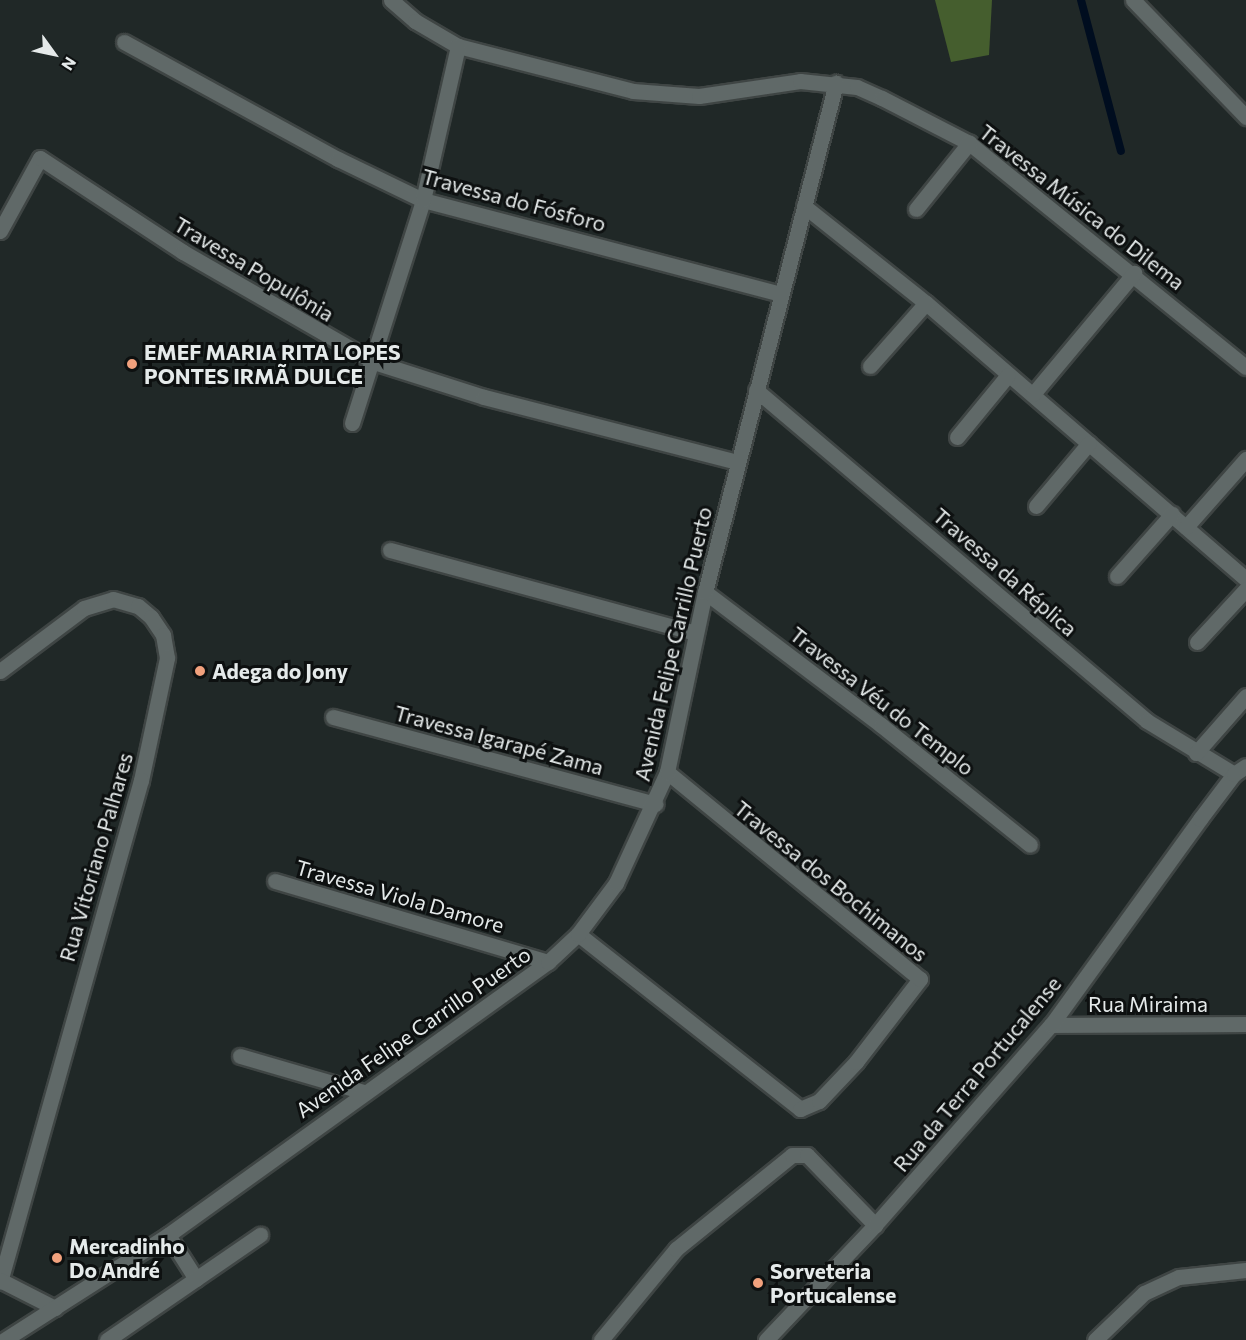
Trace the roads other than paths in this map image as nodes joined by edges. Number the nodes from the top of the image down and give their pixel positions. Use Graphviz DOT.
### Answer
graph roads {
  1 [pos="391,0"];
  2 [pos="1133,0"];
  3 [pos="124,42"];
  4 [pos="458,46"];
  5 [pos="836,83"];
  6 [pos="1246,117"];
  7 [pos="969,143"];
  8 [pos="423,200"];
  9 [pos="804,206"];
  10 [pos="916,209"];
  11 [pos="0,231"];
  12 [pos="1134,273"];
  13 [pos="781,294"];
  14 [pos="926,303"];
  15 [pos="374,362"];
  16 [pos="870,366"];
  17 [pos="1246,367"];
  18 [pos="1008,375"];
  19 [pos="756,390"];
  20 [pos="1033,394"];
  21 [pos="352,423"];
  22 [pos="957,437"];
  23 [pos="1089,443"];
  24 [pos="1246,459"];
  25 [pos="738,462"];
  26 [pos="1036,506"];
  27 [pos="1172,514"];
  28 [pos="1186,527"];
  29 [pos="390,550"];
  30 [pos="1117,576"];
  31 [pos="1246,579"];
  32 [pos="1246,589"];
  33 [pos="705,592"];
  34 [pos="695,633"];
  35 [pos="1197,642"];
  36 [pos="0,671"];
  37 [pos="1246,696"];
  38 [pos="333,717"];
  39 [pos="1196,753"];
  40 [pos="1240,770"];
  41 [pos="667,772"];
  42 [pos="655,804"];
  43 [pos="1030,845"];
  44 [pos="275,881"];
  45 [pos="578,934"];
  46 [pos="548,962"];
  47 [pos="1246,1024"];
  48 [pos="1051,1025"];
  49 [pos="240,1056"];
  50 [pos="364,1092"];
  51 [pos="875,1225"];
  52 [pos="168,1235"];
  53 [pos="260,1235"];
  54 [pos="1246,1270"];
  55 [pos="196,1279"];
  56 [pos="0,1281"];
  57 [pos="55,1308"];
  58 [pos="4,1340"];
  59 [pos="107,1340"];
  60 [pos="601,1340"];
  61 [pos="766,1340"];
  62 [pos="1095,1340"];
  1 -- 4 [label="street, Travessa Música do Dilema"];
  2 -- 6 [label="street"];
  3 -- 8 [label="street, Travessa do Fósforo"];
  4 -- 5 [label="street, Travessa Música do Dilema"];
  4 -- 8 [label="street"];
  5 -- 7 [label="street, Travessa Música do Dilema"];
  5 -- 9 [label="street, Avenida Felipe Carrillo Puerto"];
  7 -- 10 [label="street"];
  7 -- 12 [label="street, Travessa Música do Dilema"];
  8 -- 13 [label="street, Travessa do Fósforo"];
  8 -- 15 [label="street"];
  9 -- 13 [label="street, Avenida Felipe Carrillo Puerto"];
  9 -- 14 [label="street"];
  11 -- 15 [label="street, Travessa Populônia"];
  12 -- 17 [label="street, Travessa Música do Dilema"];
  12 -- 20 [label="street"];
  13 -- 19 [label="street, Avenida Felipe Carrillo Puerto"];
  14 -- 16 [label="street"];
  14 -- 18 [label="street"];
  15 -- 21 [label="street"];
  15 -- 25 [label="street, Travessa Populônia"];
  18 -- 20 [label="street"];
  18 -- 22 [label="street"];
  19 -- 25 [label="street, Avenida Felipe Carrillo Puerto"];
  19 -- 39 [label="street, Travessa da Réplica"];
  20 -- 23 [label="street"];
  23 -- 26 [label="street"];
  23 -- 27 [label="street"];
  24 -- 28 [label="street"];
  25 -- 33 [label="street, Avenida Felipe Carrillo Puerto"];
  27 -- 28 [label="street"];
  27 -- 30 [label="street"];
  28 -- 31 [label="street"];
  29 -- 34 [label="street"];
  32 -- 35 [label="street"];
  33 -- 34 [label="street, Avenida Felipe Carrillo Puerto"];
  33 -- 43 [label="street, Travessa Véu do Templo"];
  34 -- 41 [label="street, Avenida Felipe Carrillo Puerto"];
  36 -- 56 [label="street, Rua Vitoriano Palhares"];
  37 -- 39 [label="street"];
  38 -- 42 [label="street, Travessa Igarapé Zama"];
  39 -- 40 [label="street, Travessa da Réplica"];
  40 -- 48 [label="street, Rua da Terra Portucalense"];
  41 -- 42 [label="street, Avenida Felipe Carrillo Puerto"];
  41 -- 45 [label="street, Travessa dos Bochimanos"];
  42 -- 45 [label="street, Avenida Felipe Carrillo Puerto"];
  44 -- 46 [label="street, Travessa Viola Damore"];
  45 -- 46 [label="street, Avenida Felipe Carrillo Puerto"];
  46 -- 50 [label="street, Avenida Felipe Carrillo Puerto"];
  47 -- 48 [label="street, Rua Miraima"];
  48 -- 51 [label="street, Rua da Terra Portucalense"];
  49 -- 50 [label="street"];
  50 -- 52 [label="street, Avenida Felipe Carrillo Puerto"];
  51 -- 60 [label="street"];
  51 -- 61 [label="street, Rua da Terra Portucalense"];
  52 -- 55 [label="street"];
  52 -- 57 [label="street, Avenida Felipe Carrillo Puerto"];
  53 -- 55 [label="street"];
  54 -- 62 [label="street"];
  55 -- 59 [label="street"];
  56 -- 57 [label="street"];
  57 -- 58 [label="street, Avenida Felipe Carrillo Puerto"];
}
